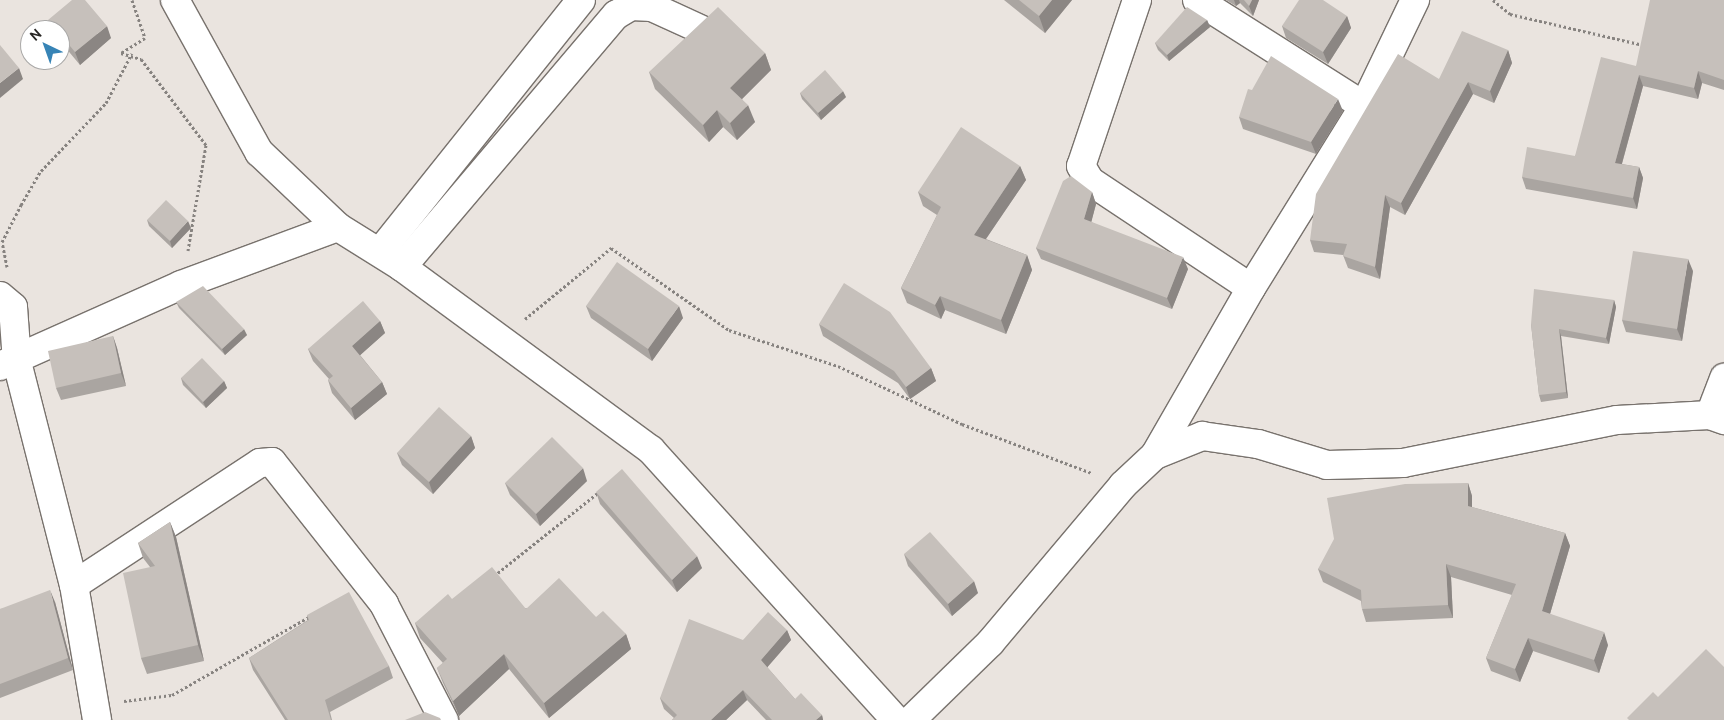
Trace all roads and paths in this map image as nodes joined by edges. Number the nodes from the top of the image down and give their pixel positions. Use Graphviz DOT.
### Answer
graph roads {
  1 [pos="132,0"];
  2 [pos="175,0"];
  3 [pos="581,0"];
  4 [pos="1137,0"];
  5 [pos="1197,0"];
  6 [pos="1415,0"];
  7 [pos="1493,0"];
  8 [pos="700,29"];
  9 [pos="1654,48"];
  10 [pos="132,53"];
  11 [pos="1364,106"];
  12 [pos="338,227"];
  13 [pos="0,238"];
  14 [pos="2,242"];
  15 [pos="380,252"];
  16 [pos="402,267"];
  17 [pos="181,285"];
  18 [pos="1251,288"];
  19 [pos="7,302"];
  20 [pos="502,340"];
  21 [pos="8,364"];
  22 [pos="1724,378"];
  23 [pos="1717,418"];
  24 [pos="1156,455"];
  25 [pos="1122,485"];
  26 [pos="605,487"];
  27 [pos="489,580"];
  28 [pos="74,585"];
  29 [pos="317,613"];
  30 [pos="95,713"];
  31 [pos="444,720"];
  32 [pos="896,720"];
  33 [pos="911,720"];
  1 -- 10 [label="path"];
  2 -- 12 [label="street"];
  3 -- 15 [label="street"];
  4 -- 18 [label="street"];
  5 -- 11 [label="street"];
  6 -- 11 [label="street"];
  7 -- 9 [label="path"];
  8 -- 16 [label="street"];
  10 -- 14 [label="path"];
  10 -- 17 [label="path"];
  11 -- 18 [label="street"];
  12 -- 15 [label="street"];
  12 -- 17 [label="street"];
  13 -- 14 [label="path"];
  14 -- 19 [label="path"];
  15 -- 16 [label="street"];
  16 -- 20 [label="street"];
  17 -- 21 [label="street"];
  18 -- 24 [label="street"];
  19 -- 21 [label="street"];
  20 -- 25 [label="path"];
  20 -- 32 [label="street"];
  21 -- 28 [label="street"];
  22 -- 23 [label="street"];
  23 -- 24 [label="street"];
  24 -- 25 [label="street"];
  25 -- 33 [label="street"];
  26 -- 27 [label="path"];
  28 -- 30 [label="street"];
  28 -- 31 [label="street"];
  29 -- 30 [label="path"];
}
